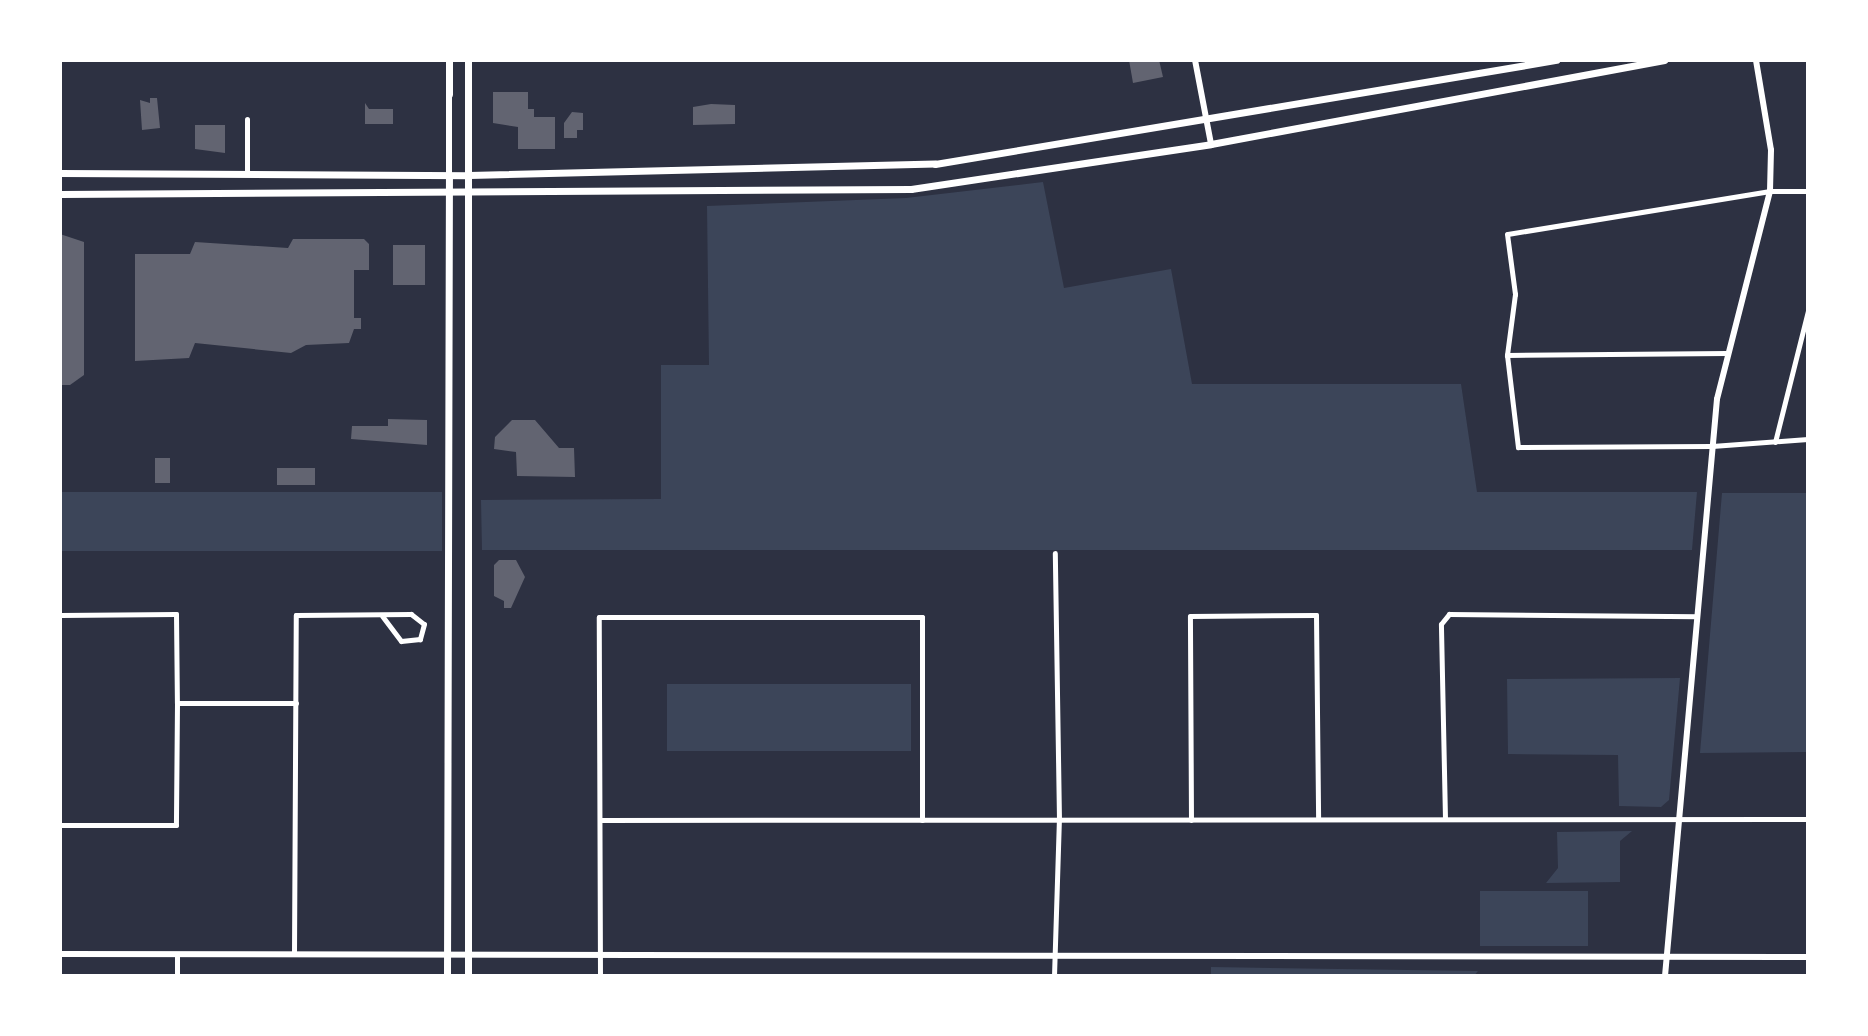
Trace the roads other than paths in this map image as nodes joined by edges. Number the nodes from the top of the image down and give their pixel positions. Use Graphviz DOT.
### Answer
graph roads {
  1 [pos="449,60"];
  2 [pos="468,60"];
  3 [pos="1195,60"];
  4 [pos="1556,60"];
  5 [pos="1664,60"];
  6 [pos="1756,60"];
  7 [pos="449,94"];
  8 [pos="247,119"];
  9 [pos="1207,122"];
  10 [pos="1211,144"];
  11 [pos="60,173"];
  12 [pos="247,174"];
  13 [pos="449,175"];
  14 [pos="469,175"];
  15 [pos="1770,191"];
  16 [pos="1808,191"];
  17 [pos="449,193"];
  18 [pos="469,193"];
  19 [pos="60,194"];
  20 [pos="1808,311"];
  21 [pos="1727,353"];
  22 [pos="1507,355"];
  23 [pos="1808,439"];
  24 [pos="1775,442"];
  25 [pos="1712,446"];
  26 [pos="1055,553"];
  27 [pos="60,615"];
  28 [pos="382,616"];
  29 [pos="1697,616"];
  30 [pos="177,703"];
  31 [pos="296,703"];
  32 [pos="1318,819"];
  33 [pos="1445,819"];
  34 [pos="1680,819"];
  35 [pos="1808,819"];
  36 [pos="602,820"];
  37 [pos="922,820"];
  38 [pos="1059,820"];
  39 [pos="1191,820"];
  40 [pos="60,825"];
  41 [pos="60,954"];
  42 [pos="177,954"];
  43 [pos="294,954"];
  44 [pos="447,954"];
  45 [pos="468,954"];
  46 [pos="600,955"];
  47 [pos="1054,956"];
  48 [pos="1808,957"];
  49 [pos="1666,958"];
  50 [pos="177,976"];
  51 [pos="447,976"];
  52 [pos="468,976"];
  53 [pos="600,976"];
  54 [pos="1054,976"];
  55 [pos="1665,976"];
  1 -- 7 [label="main road"];
  2 -- 14 [label="main road"];
  3 -- 9 [label="street"];
  4 -- 9 [label="main road"];
  5 -- 10 [label="main road"];
  6 -- 15 [label="street"];
  7 -- 13 [label="street"];
  8 -- 12 [label="street"];
  9 -- 10 [label="street"];
  9 -- 14 [label="main road"];
  10 -- 18 [label="main road"];
  11 -- 12 [label="main road"];
  12 -- 13 [label="main road"];
  13 -- 14 [label="main road"];
  13 -- 17 [label="main road"];
  14 -- 18 [label="main road"];
  15 -- 16 [label="street"];
  15 -- 21 [label="street"];
  15 -- 22 [label="street"];
  17 -- 18 [label="main road"];
  17 -- 19 [label="main road"];
  17 -- 44 [label="main road"];
  18 -- 45 [label="main road"];
  20 -- 24 [label="street"];
  21 -- 22 [label="street"];
  21 -- 25 [label="street"];
  22 -- 25 [label="street"];
  23 -- 24 [label="street"];
  24 -- 25 [label="street"];
  25 -- 29 [label="street"];
  26 -- 38 [label="street"];
  27 -- 30 [label="street"];
  28 -- 28 [label="street"];
  28 -- 31 [label="street"];
  29 -- 33 [label="street"];
  29 -- 34 [label="street"];
  30 -- 31 [label="street"];
  30 -- 40 [label="street"];
  31 -- 43 [label="street"];
  32 -- 33 [label="street"];
  32 -- 39 [label="street"];
  32 -- 39 [label="street"];
  33 -- 34 [label="street"];
  34 -- 35 [label="street"];
  34 -- 49 [label="street"];
  36 -- 37 [label="street"];
  36 -- 37 [label="street"];
  36 -- 46 [label="street"];
  37 -- 38 [label="street"];
  38 -- 39 [label="street"];
  38 -- 47 [label="street"];
  41 -- 42 [label="street"];
  42 -- 43 [label="street"];
  42 -- 50 [label="street"];
  43 -- 44 [label="street"];
  44 -- 45 [label="street"];
  44 -- 51 [label="main road"];
  45 -- 46 [label="street"];
  45 -- 52 [label="main road"];
  46 -- 47 [label="street"];
  46 -- 53 [label="street"];
  47 -- 49 [label="street"];
  47 -- 54 [label="street"];
  48 -- 49 [label="street"];
  49 -- 55 [label="street"];
}
